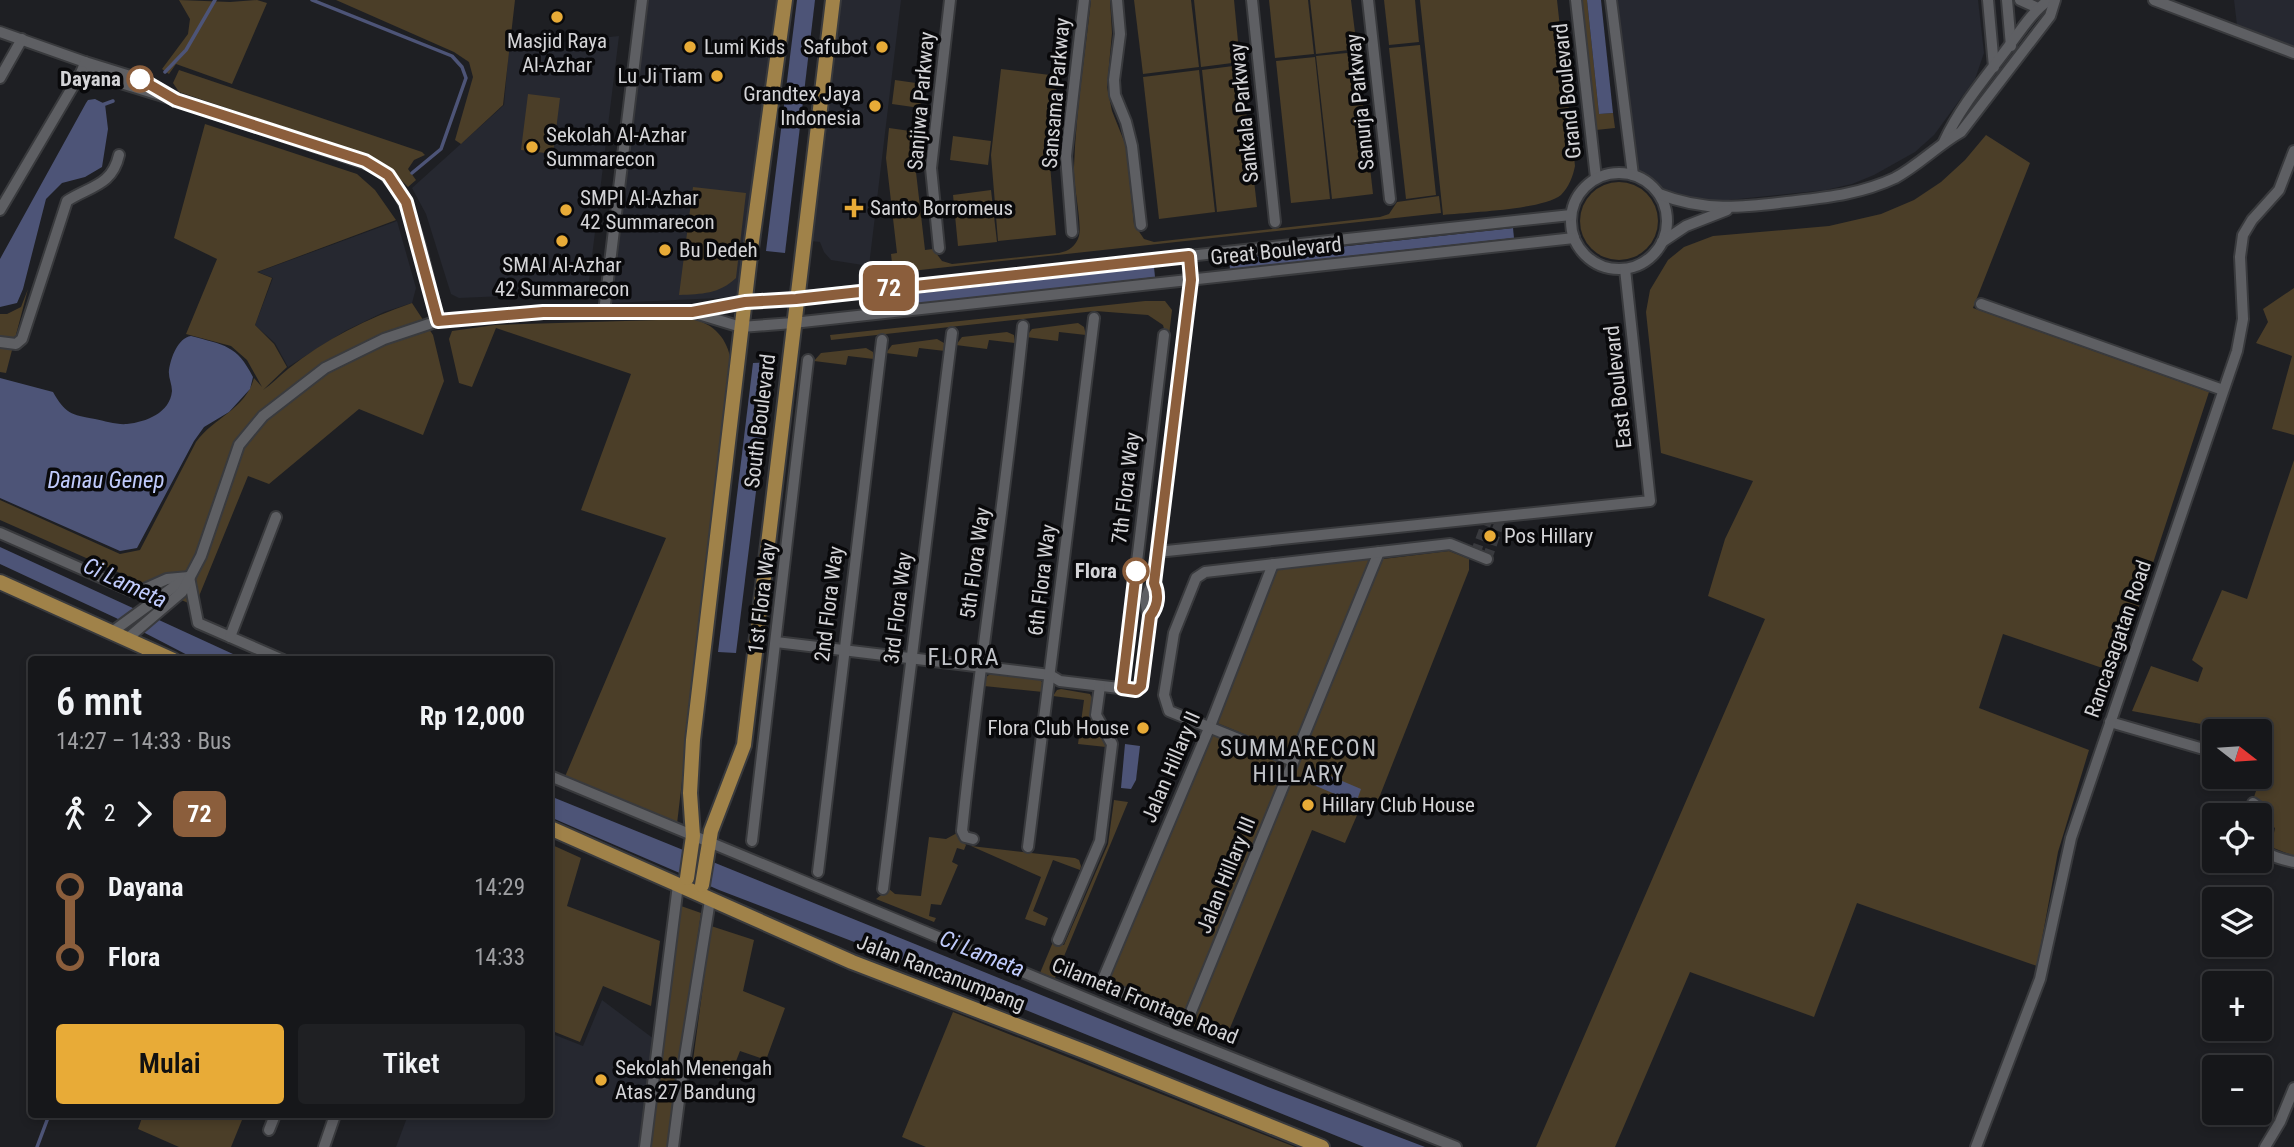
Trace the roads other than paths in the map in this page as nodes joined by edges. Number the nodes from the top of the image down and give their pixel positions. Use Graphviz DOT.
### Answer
graph roads {
  1 [pos="642,0"];
  2 [pos="785,0"];
  3 [pos="833,0"];
  4 [pos="950,0"];
  5 [pos="1084,0"];
  6 [pos="1117,0"];
  7 [pos="1252,0"];
  8 [pos="1368,0"];
  9 [pos="1576,0"];
  10 [pos="1611,0"];
  11 [pos="1988,0"];
  12 [pos="2007,0"];
  13 [pos="2020,0"];
  14 [pos="2049,0"];
  15 [pos="2055,0"];
  16 [pos="2154,0"];
  17 [pos="2038,8"];
  18 [pos="0,32"];
  19 [pos="22,39"];
  20 [pos="2011,43"];
  21 [pos="2294,53"];
  22 [pos="2013,65"];
  23 [pos="1994,66"];
  24 [pos="84,67"];
  25 [pos="0,78"];
  26 [pos="1996,88"];
  27 [pos="1944,142"];
  28 [pos="2294,151"];
  29 [pos="119,155"];
  30 [pos="1633,174"];
  31 [pos="1596,178"];
  32 [pos="1659,194"];
  33 [pos="1390,199"];
  34 [pos="1733,208"];
  35 [pos="0,210"];
  36 [pos="1571,215"];
  37 [pos="1275,222"];
  38 [pos="1141,225"];
  39 [pos="1072,232"];
  40 [pos="1574,238"];
  41 [pos="1662,242"];
  42 [pos="939,248"];
  43 [pos="1189,256"];
  44 [pos="1625,268"];
  45 [pos="1191,280"];
  46 [pos="796,299"];
  47 [pos="745,302"];
  48 [pos="1981,304"];
  49 [pos="604,312"];
  50 [pos="692,312"];
  51 [pos="1094,318"];
  52 [pos="438,321"];
  53 [pos="793,323"];
  54 [pos="741,327"];
  55 [pos="1023,327"];
  56 [pos="952,332"];
  57 [pos="1164,335"];
  58 [pos="881,340"];
  59 [pos="0,342"];
  60 [pos="808,360"];
  61 [pos="2223,390"];
  62 [pos="276,517"];
  63 [pos="0,533"];
  64 [pos="1157,552"];
  65 [pos="1379,552"];
  66 [pos="1487,559"];
  67 [pos="1273,564"];
  68 [pos="189,577"];
  69 [pos="0,582"];
  70 [pos="124,632"];
  71 [pos="230,637"];
  72 [pos="776,642"];
  73 [pos="843,650"];
  74 [pos="164,656"];
  75 [pos="274,656"];
  76 [pos="911,658"];
  77 [pos="981,666"];
  78 [pos="1050,675"];
  79 [pos="1100,686"];
  80 [pos="1122,688"];
  81 [pos="2110,722"];
  82 [pos="1210,726"];
  83 [pos="2200,748"];
  84 [pos="1293,761"];
  85 [pos="553,777"];
  86 [pos="553,829"];
  87 [pos="692,838"];
  88 [pos="973,839"];
  89 [pos="752,841"];
  90 [pos="708,845"];
  91 [pos="1028,847"];
  92 [pos="2272,853"];
  93 [pos="2294,862"];
  94 [pos="818,872"];
  95 [pos="682,882"];
  96 [pos="702,885"];
  97 [pos="883,889"];
  98 [pos="710,900"];
  99 [pos="1058,940"];
  100 [pos="1188,1019"];
  101 [pos="2294,1088"];
  102 [pos="274,1118"];
  103 [pos="334,1118"];
  104 [pos="269,1130"];
  105 [pos="324,1147"];
  106 [pos="646,1147"];
  107 [pos="673,1147"];
  108 [pos="1320,1147"];
  109 [pos="1456,1147"];
  110 [pos="1976,1147"];
  111 [pos="2265,1147"];
  1 -- 49 [label="street"];
  2 -- 47 [label="main road, South Boulevard"];
  3 -- 46 [label="main road, South Boulevard"];
  4 -- 42 [label="street, Sanjiwa Parkway"];
  5 -- 39 [label="street, Sansama Parkway"];
  6 -- 38 [label="street"];
  7 -- 37 [label="street, Sankala Parkway"];
  8 -- 33 [label="street, Sanurja Parkway"];
  9 -- 31 [label="street, Grand Boulevard"];
  10 -- 30 [label="street"];
  11 -- 23 [label="street"];
  12 -- 20 [label="street"];
  13 -- 17 [label="street"];
  14 -- 17 [label="street"];
  15 -- 22 [label="street"];
  16 -- 21 [label="street"];
  17 -- 20 [label="street"];
  18 -- 19 [label="street"];
  19 -- 24 [label="street"];
  19 -- 25 [label="street"];
  20 -- 22 [label="street"];
  20 -- 23 [label="street"];
  22 -- 26 [label="street"];
  23 -- 26 [label="street"];
  23 -- 27 [label="street"];
  24 -- 35 [label="street"];
  24 -- 52 [label="street"];
  26 -- 27 [label="street"];
  27 -- 34 [label="street"];
  28 -- 61 [label="street, Rancasagatan Road"];
  29 -- 59 [label="street"];
  30 -- 31 [label="street"];
  30 -- 32 [label="street"];
  31 -- 36 [label="street"];
  32 -- 34 [label="street"];
  32 -- 41 [label="street"];
  34 -- 41 [label="street"];
  36 -- 40 [label="street"];
  36 -- 43 [label="street, Great Boulevard"];
  40 -- 44 [label="street"];
  40 -- 45 [label="street, Great Boulevard"];
  41 -- 44 [label="street"];
  43 -- 45 [label="street"];
  43 -- 46 [label="street, Great Boulevard"];
  44 -- 64 [label="street, East Boulevard"];
  45 -- 53 [label="street, Great Boulevard"];
  45 -- 64 [label="street"];
  46 -- 47 [label="street, Great Boulevard"];
  46 -- 53 [label="main road, South Boulevard"];
  47 -- 50 [label="street, Great Boulevard"];
  47 -- 54 [label="main road, South Boulevard"];
  48 -- 61 [label="street"];
  49 -- 50 [label="street, Great Boulevard"];
  49 -- 52 [label="street, Great Boulevard"];
  50 -- 54 [label="street, Great Boulevard"];
  51 -- 78 [label="street, 6th Flora Way"];
  52 -- 68 [label="street, Great Boulevard"];
  53 -- 54 [label="street, Great Boulevard"];
  53 -- 90 [label="main road, South Boulevard"];
  54 -- 87 [label="main road, South Boulevard"];
  55 -- 77 [label="street, 5th Flora Way"];
  56 -- 76 [label="street, 3rd Flora Way"];
  57 -- 80 [label="street, 7th Flora Way"];
  58 -- 73 [label="street, 2nd Flora Way"];
  60 -- 72 [label="street, 1st Flora Way"];
  61 -- 81 [label="street, Rancasagatan Road"];
  62 -- 71 [label="street"];
  63 -- 68 [label="street"];
  64 -- 80 [label="street"];
  65 -- 66 [label="street"];
  65 -- 67 [label="street"];
  65 -- 84 [label="street, Jalan Hillary III"];
  67 -- 82 [label="street, Jalan Hillary II"];
  67 -- 82 [label="street"];
  68 -- 70 [label="street"];
  68 -- 70 [label="street, Great Boulevard"];
  68 -- 71 [label="street"];
  69 -- 70 [label="main road"];
  70 -- 74 [label="main road"];
  71 -- 75 [label="street"];
  72 -- 73 [label="street"];
  72 -- 89 [label="street, 1st Flora Way"];
  73 -- 76 [label="street"];
  73 -- 94 [label="street, 2nd Flora Way"];
  76 -- 77 [label="street"];
  76 -- 97 [label="street, 3rd Flora Way"];
  77 -- 78 [label="street"];
  77 -- 88 [label="street, 5th Flora Way"];
  78 -- 79 [label="street"];
  78 -- 91 [label="street, 6th Flora Way"];
  79 -- 80 [label="street"];
  79 -- 99 [label="street"];
  81 -- 83 [label="street"];
  81 -- 110 [label="street, Rancasagatan Road"];
  82 -- 84 [label="street"];
  82 -- 100 [label="street, Jalan Hillary II"];
  84 -- 100 [label="street, Jalan Hillary III"];
  85 -- 87 [label="street, Cilameta Frontage Road"];
  86 -- 95 [label="main road, Jalan Rancanumpang"];
  87 -- 90 [label="street, Cilameta Frontage Road"];
  87 -- 95 [label="main road, South Boulevard"];
  90 -- 96 [label="main road, South Boulevard"];
  90 -- 109 [label="street, Cilameta Frontage Road"];
  92 -- 93 [label="street"];
  95 -- 98 [label="main road, Jalan Rancanumpang"];
  95 -- 106 [label="street"];
  98 -- 107 [label="street"];
  98 -- 108 [label="main road, Jalan Rancanumpang"];
  101 -- 111 [label="street"];
  102 -- 104 [label="street"];
  103 -- 105 [label="street"];
}
